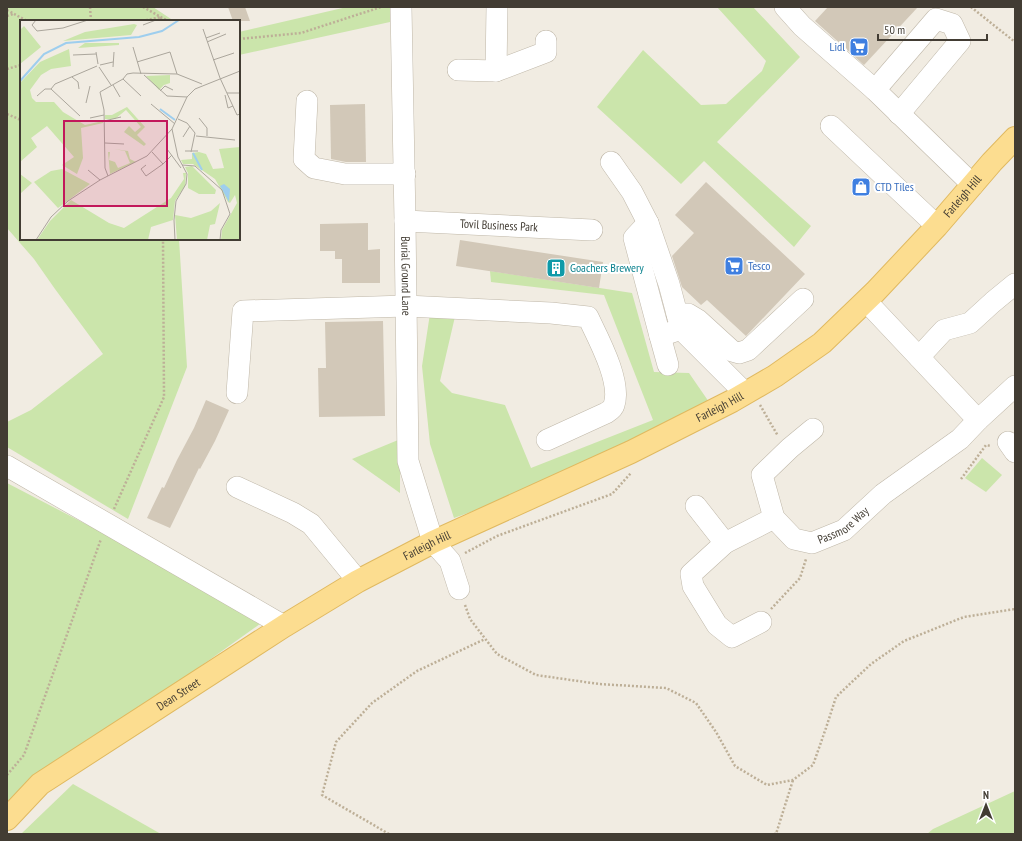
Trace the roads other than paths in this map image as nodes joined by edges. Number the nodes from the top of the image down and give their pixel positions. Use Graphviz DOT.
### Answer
graph roads {
  1 [pos="401,7"];
  2 [pos="497,7"];
  3 [pos="785,7"];
  4 [pos="546,41"];
  5 [pos="458,70"];
  6 [pos="496,71"];
  7 [pos="875,90"];
  8 [pos="307,100"];
  9 [pos="899,114"];
  10 [pos="831,126"];
  11 [pos="1015,138"];
  12 [pos="610,162"];
  13 [pos="404,174"];
  14 [pos="973,185"];
  15 [pos="405,221"];
  16 [pos="648,223"];
  17 [pos="937,226"];
  18 [pos="592,230"];
  19 [pos="1015,284"];
  20 [pos="803,299"];
  21 [pos="866,301"];
  22 [pos="406,306"];
  23 [pos="679,321"];
  24 [pos="660,336"];
  25 [pos="919,357"];
  26 [pos="668,365"];
  27 [pos="1015,386"];
  28 [pos="237,393"];
  29 [pos="745,393"];
  30 [pos="978,420"];
  31 [pos="813,429"];
  32 [pos="547,440"];
  33 [pos="7,466"];
  34 [pos="237,487"];
  35 [pos="696,506"];
  36 [pos="774,518"];
  37 [pos="433,542"];
  38 [pos="724,543"];
  39 [pos="358,581"];
  40 [pos="459,589"];
  41 [pos="761,622"];
  42 [pos="284,626"];
  43 [pos="7,819"];
  1 -- 13 [label="street, Burial Ground Lane"];
  2 -- 6 [label="street"];
  3 -- 7 [label="street"];
  4 -- 6 [label="street"];
  5 -- 6 [label="street"];
  7 -- 9 [label="street"];
  7 -- 9 [label="street"];
  8 -- 13 [label="street"];
  9 -- 14 [label="street"];
  10 -- 17 [label="street"];
  11 -- 14 [label="main road, Farleigh Hill"];
  12 -- 16 [label="street"];
  13 -- 15 [label="street, Burial Ground Lane"];
  14 -- 17 [label="main road, Farleigh Hill"];
  15 -- 18 [label="street, Tovil Business Park"];
  15 -- 22 [label="street, Burial Ground Lane"];
  16 -- 23 [label="street"];
  16 -- 24 [label="street"];
  17 -- 21 [label="main road, Farleigh Hill"];
  19 -- 25 [label="street"];
  20 -- 23 [label="street"];
  21 -- 25 [label="street"];
  21 -- 29 [label="main road, Farleigh Hill"];
  22 -- 28 [label="street"];
  22 -- 32 [label="street"];
  22 -- 37 [label="street, Burial Ground Lane"];
  23 -- 24 [label="street"];
  23 -- 29 [label="street"];
  24 -- 26 [label="street"];
  25 -- 30 [label="street"];
  27 -- 30 [label="street, Passmore Way"];
  29 -- 37 [label="main road, Farleigh Hill"];
  30 -- 36 [label="street, Passmore Way"];
  31 -- 36 [label="street, Passmore Way"];
  33 -- 42 [label="street"];
  34 -- 39 [label="street"];
  35 -- 38 [label="street"];
  36 -- 38 [label="street"];
  37 -- 39 [label="main road, Farleigh Hill"];
  37 -- 40 [label="street"];
  38 -- 41 [label="street"];
  39 -- 42 [label="main road, Dean Street"];
  42 -- 43 [label="main road, Dean Street"];
}
